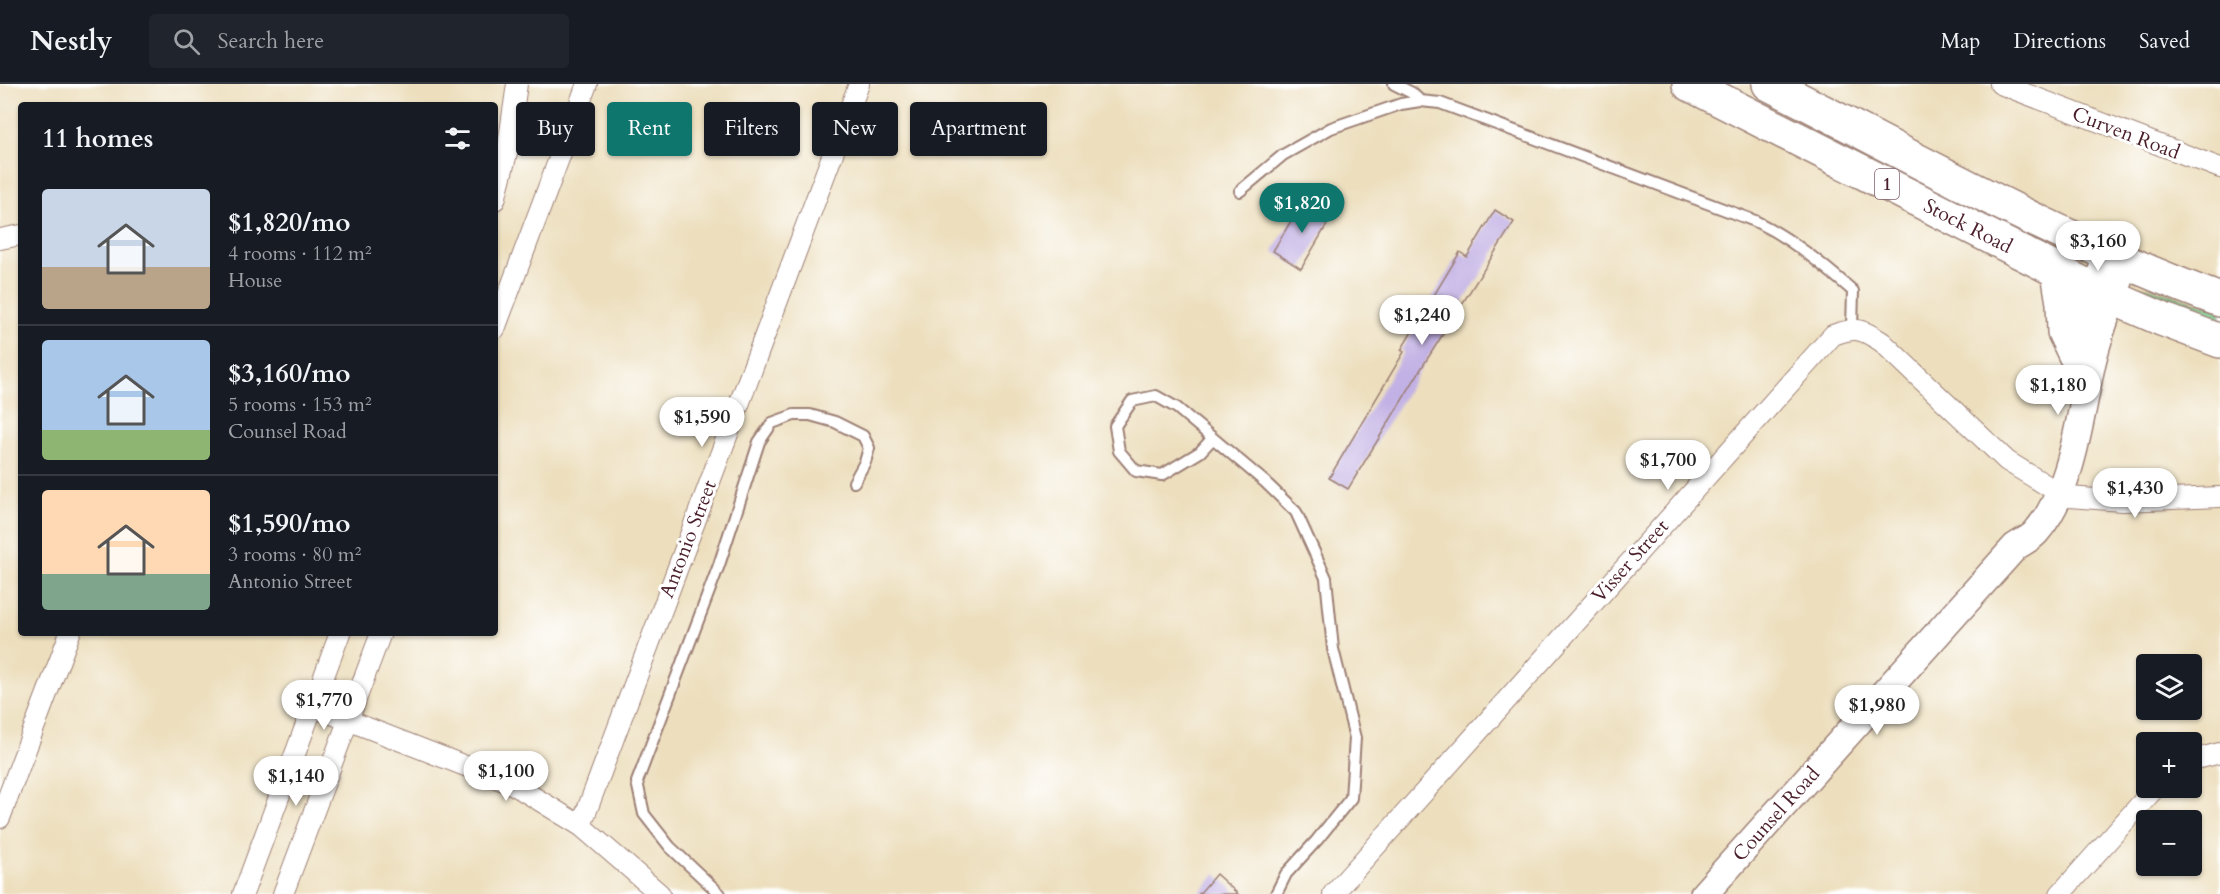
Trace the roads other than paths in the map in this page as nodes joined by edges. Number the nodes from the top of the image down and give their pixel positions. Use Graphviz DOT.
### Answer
graph roads {
  1 [pos="517,84"];
  2 [pos="587,84"];
  3 [pos="859,84"];
  4 [pos="1394,84"];
  5 [pos="1689,84"];
  6 [pos="1769,84"];
  7 [pos="2000,84"];
  8 [pos="1420,101"];
  9 [pos="2220,168"];
  10 [pos="498,188"];
  11 [pos="1240,191"];
  12 [pos="18,235"];
  13 [pos="0,239"];
  14 [pos="2117,259"];
  15 [pos="2058,272"];
  16 [pos="2103,295"];
  17 [pos="2220,300"];
  18 [pos="498,322"];
  19 [pos="1852,328"];
  20 [pos="2220,341"];
  21 [pos="2075,355"];
  22 [pos="1212,439"];
  23 [pos="854,482"];
  24 [pos="2052,489"];
  25 [pos="2220,497"];
  26 [pos="69,636"];
  27 [pos="339,636"];
  28 [pos="380,636"];
  29 [pos="314,707"];
  30 [pos="348,720"];
  31 [pos="2220,753"];
  32 [pos="2202,758"];
  33 [pos="2146,798"];
  34 [pos="0,818"];
  35 [pos="581,826"];
  36 [pos="1279,893"];
  37 [pos="243,894"];
  38 [pos="283,894"];
  39 [pos="660,894"];
  40 [pos="720,894"];
  41 [pos="1333,894"];
  42 [pos="1704,894"];
  43 [pos="2060,894"];
  1 -- 10 [label="street"];
  2 -- 18 [label="street"];
  3 -- 35 [label="street, Antonio Street"];
  4 -- 8 [label="lane"];
  5 -- 15 [label="highway, Stock Road / 1"];
  6 -- 14 [label="highway, Stock Road / 1"];
  7 -- 9 [label="street, Curven Road"];
  8 -- 11 [label="lane"];
  8 -- 19 [label="lane"];
  12 -- 13 [label="street"];
  14 -- 16 [label="street, Counsel Road"];
  14 -- 17 [label="highway, Stock Road / 1"];
  15 -- 16 [label="highway, Stock Road / 1"];
  15 -- 21 [label="highway"];
  16 -- 20 [label="highway, Stock Road / 1"];
  16 -- 21 [label="street, Counsel Road"];
  16 -- 24 [label="street, Counsel Road"];
  19 -- 24 [label="street"];
  19 -- 41 [label="street, Visser Street"];
  21 -- 24 [label="street, Counsel Road"];
  22 -- 22 [label="lane"];
  22 -- 36 [label="lane"];
  23 -- 40 [label="lane"];
  24 -- 25 [label="street"];
  24 -- 42 [label="street, Counsel Road"];
  26 -- 34 [label="street"];
  27 -- 29 [label="street"];
  28 -- 30 [label="street"];
  29 -- 30 [label="street"];
  29 -- 37 [label="street"];
  30 -- 35 [label="street"];
  30 -- 38 [label="street"];
  31 -- 32 [label="street"];
  33 -- 43 [label="street"];
  35 -- 39 [label="street"];
}
